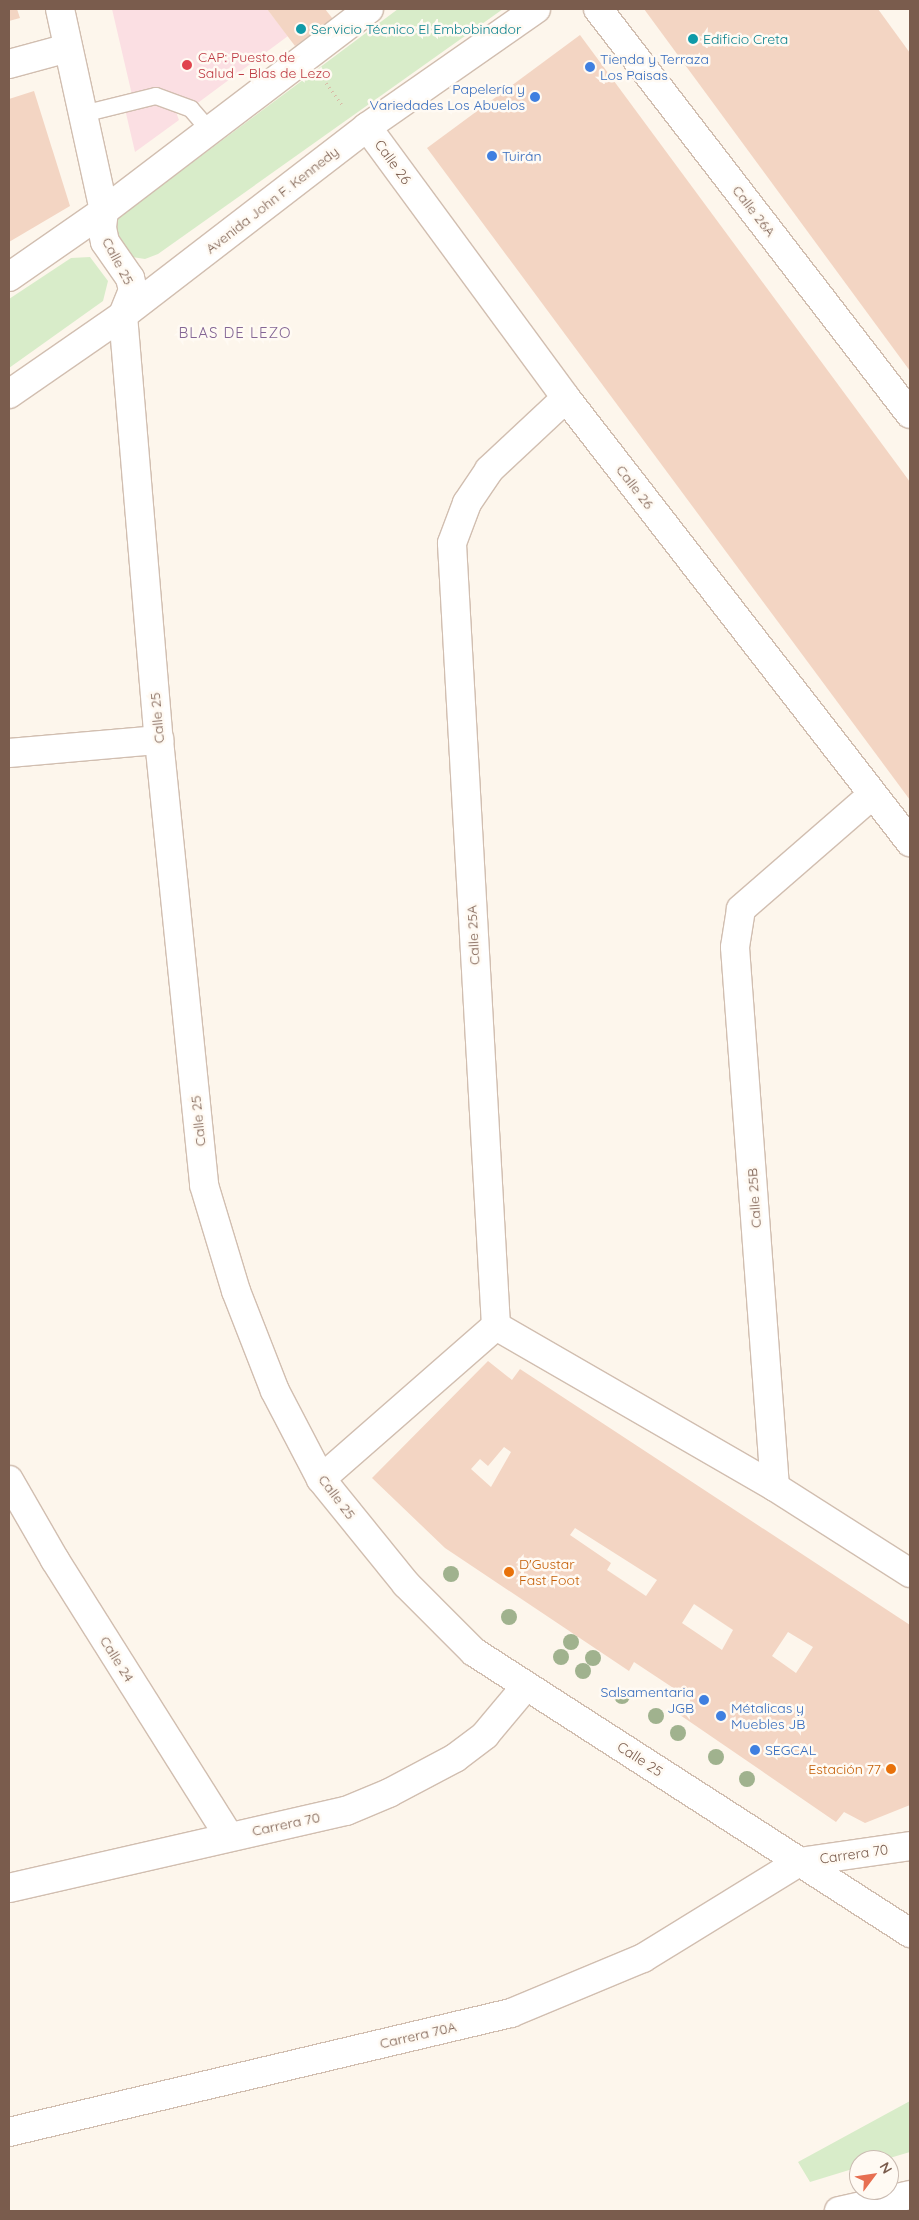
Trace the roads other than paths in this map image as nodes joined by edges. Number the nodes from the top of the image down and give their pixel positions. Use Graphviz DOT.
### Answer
graph roads {
  1 [pos="60,9"];
  2 [pos="370,9"];
  3 [pos="536,9"];
  4 [pos="598,9"];
  5 [pos="68,48"];
  6 [pos="9,64"];
  7 [pos="83,114"];
  8 [pos="357,119"];
  9 [pos="209,130"];
  10 [pos="104,211"];
  11 [pos="9,277"];
  12 [pos="123,315"];
  13 [pos="9,394"];
  14 [pos="566,398"];
  15 [pos="910,414"];
  16 [pos="159,740"];
  17 [pos="9,753"];
  18 [pos="872,795"];
  19 [pos="910,842"];
  20 [pos="496,1326"];
  21 [pos="321,1479"];
  22 [pos="9,1480"];
  23 [pos="775,1487"];
  24 [pos="910,1573"];
  25 [pos="526,1686"];
  26 [pos="229,1836"];
  27 [pos="910,1846"];
  28 [pos="799,1862"];
  29 [pos="9,1888"];
  30 [pos="910,1933"];
  31 [pos="9,2132"];
  32 [pos="910,2195"];
  33 [pos="839,2211"];
  1 -- 5 [label="street, Calle 25"];
  2 -- 9 [label="street"];
  3 -- 8 [label="street, Avenida John F. Kennedy"];
  4 -- 15 [label="street, Calle 26A"];
  5 -- 6 [label="street"];
  5 -- 7 [label="street, Calle 25"];
  7 -- 9 [label="lane"];
  7 -- 10 [label="street, Calle 25"];
  8 -- 12 [label="street, Avenida John F. Kennedy"];
  8 -- 14 [label="street, Calle 26"];
  9 -- 10 [label="street"];
  10 -- 11 [label="street"];
  10 -- 12 [label="street, Calle 25"];
  12 -- 13 [label="street, Avenida John F. Kennedy"];
  12 -- 16 [label="street, Calle 25"];
  14 -- 18 [label="street, Calle 26"];
  14 -- 20 [label="street, Calle 25A"];
  16 -- 17 [label="street"];
  16 -- 21 [label="street, Calle 25"];
  18 -- 19 [label="street, Calle 26"];
  18 -- 23 [label="street, Calle 25B"];
  20 -- 21 [label="street"];
  20 -- 23 [label="street"];
  21 -- 25 [label="street, Calle 25"];
  22 -- 26 [label="street, Calle 24"];
  23 -- 24 [label="street"];
  25 -- 26 [label="street, Carrera 70"];
  25 -- 28 [label="street, Calle 25"];
  26 -- 29 [label="street, Carrera 70"];
  27 -- 28 [label="street, Carrera 70"];
  28 -- 30 [label="street, Calle 25"];
  28 -- 31 [label="street, Carrera 70A"];
  32 -- 33 [label="street"];
}
